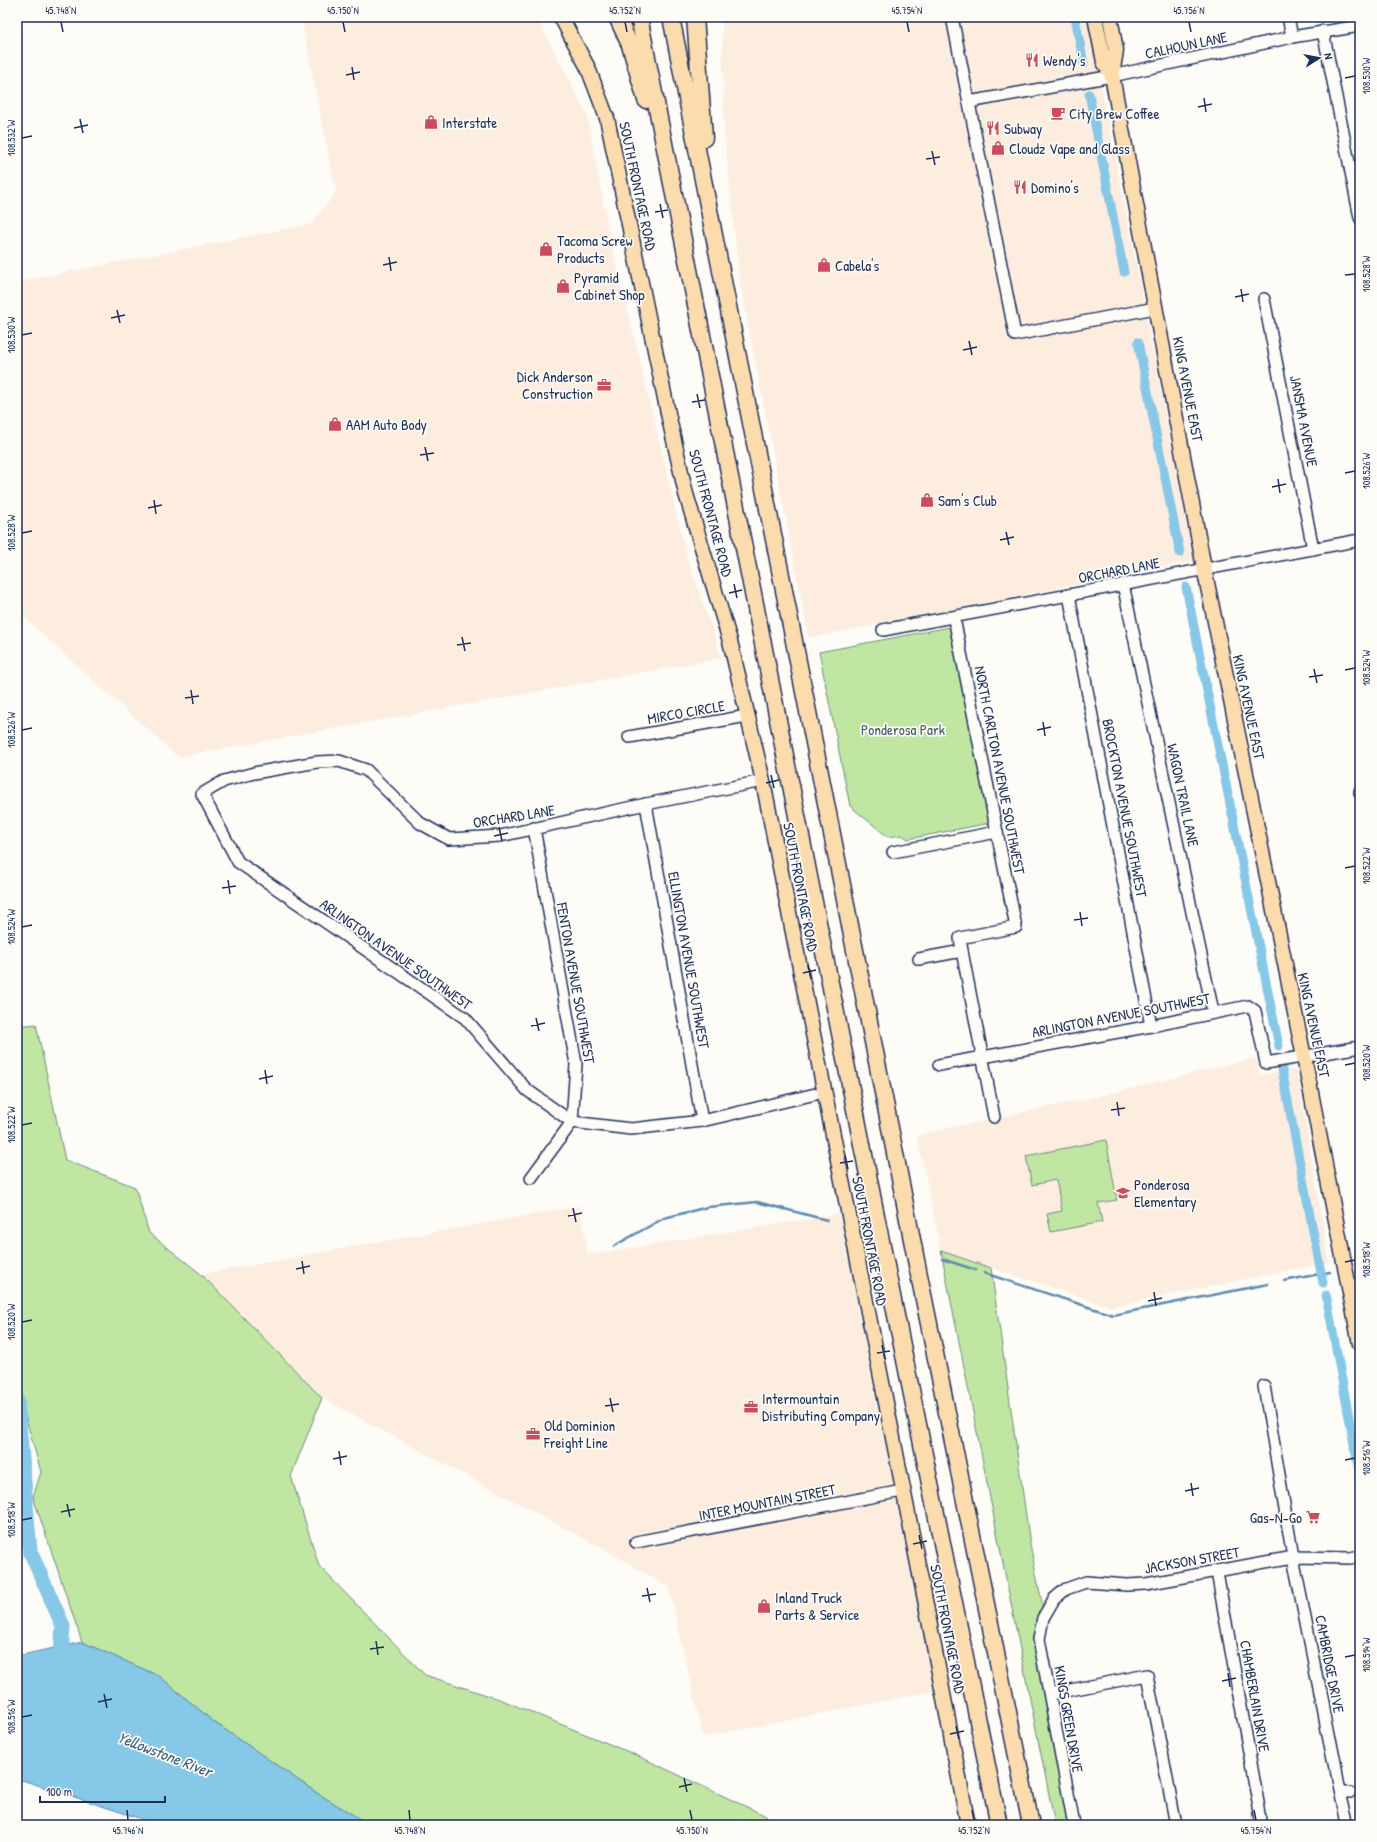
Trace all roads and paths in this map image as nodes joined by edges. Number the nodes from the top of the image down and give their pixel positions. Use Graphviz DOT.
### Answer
graph roads {
  1 [pos="561,17"];
  2 [pos="617,17"];
  3 [pos="639,17"];
  4 [pos="671,17"];
  5 [pos="695,17"];
  6 [pos="952,17"];
  7 [pos="1095,17"];
  8 [pos="1110,17"];
  9 [pos="1288,17"];
  10 [pos="1360,26"];
  11 [pos="1323,31"];
  12 [pos="1292,37"];
  13 [pos="1112,76"];
  14 [pos="969,102"];
  15 [pos="1360,218"];
  16 [pos="712,223"];
  17 [pos="680,224"];
  18 [pos="1264,299"];
  19 [pos="1155,308"];
  20 [pos="1360,540"];
  21 [pos="1314,549"];
  22 [pos="1204,568"];
  23 [pos="1123,584"];
  24 [pos="1069,595"];
  25 [pos="954,618"];
  26 [pos="884,630"];
  27 [pos="747,716"];
  28 [pos="629,737"];
  29 [pos="762,781"];
  30 [pos="202,794"];
  31 [pos="646,804"];
  32 [pos="534,828"];
  33 [pos="997,832"];
  34 [pos="893,852"];
  35 [pos="962,951"];
  36 [pos="919,959"];
  37 [pos="1213,1012"];
  38 [pos="1151,1026"];
  39 [pos="1360,1047"];
  40 [pos="1303,1056"];
  41 [pos="983,1058"];
  42 [pos="939,1065"];
  43 [pos="824,1092"];
  44 [pos="994,1117"];
  45 [pos="702,1121"];
  46 [pos="572,1122"];
  47 [pos="531,1178"];
  48 [pos="1356,1302"];
  49 [pos="1360,1344"];
  50 [pos="1264,1386"];
  51 [pos="902,1491"];
  52 [pos="636,1542"];
  53 [pos="1360,1556"];
  54 [pos="1293,1557"];
  55 [pos="1217,1572"];
  56 [pos="1043,1618"];
  57 [pos="1050,1694"];
  58 [pos="968,1825"];
  59 [pos="999,1825"];
  60 [pos="1031,1825"];
  61 [pos="1074,1825"];
  62 [pos="1176,1825"];
  63 [pos="1262,1825"];
  64 [pos="1346,1825"];
  1 -- 27 [label="main road, SOUTH FRONTAGE ROAD"];
  2 -- 17 [label="highway"];
  3 -- 17 [label="highway"];
  4 -- 16 [label="highway"];
  5 -- 16 [label="highway"];
  6 -- 14 [label="street"];
  7 -- 13 [label="main road, KING AVENUE EAST"];
  8 -- 13 [label="main road, KING AVENUE EAST"];
  9 -- 12 [label="street"];
  10 -- 11 [label="street, CALHOUN LANE"];
  11 -- 12 [label="street, CALHOUN LANE"];
  11 -- 15 [label="street"];
  12 -- 13 [label="street, CALHOUN LANE"];
  13 -- 14 [label="street, CALHOUN LANE"];
  13 -- 19 [label="main road, KING AVENUE EAST"];
  14 -- 19 [label="street"];
  16 -- 60 [label="highway"];
  17 -- 59 [label="highway"];
  18 -- 21 [label="street, JANSMA AVENUE"];
  19 -- 22 [label="main road, KING AVENUE EAST"];
  20 -- 21 [label="street, ORCHARD LANE"];
  21 -- 22 [label="street, ORCHARD LANE"];
  22 -- 23 [label="street, ORCHARD LANE"];
  22 -- 40 [label="main road, KING AVENUE EAST"];
  23 -- 24 [label="street, ORCHARD LANE"];
  23 -- 37 [label="street, WAGON TRAIL LANE"];
  24 -- 25 [label="street, ORCHARD LANE"];
  24 -- 38 [label="street, BROCKTON AVENUE SOUTHWEST"];
  25 -- 26 [label="street, ORCHARD LANE"];
  25 -- 33 [label="street, NORTH CARLTON AVENUE SOUTHWEST"];
  27 -- 28 [label="street, MIRCO CIRCLE"];
  27 -- 29 [label="main road, SOUTH FRONTAGE ROAD"];
  29 -- 31 [label="street, ORCHARD LANE"];
  29 -- 43 [label="main road, SOUTH FRONTAGE ROAD"];
  30 -- 32 [label="street, ORCHARD LANE"];
  30 -- 46 [label="street, ARLINGTON AVENUE SOUTHWEST"];
  31 -- 32 [label="street, ORCHARD LANE"];
  31 -- 45 [label="street, ELLINGTON AVENUE SOUTHWEST"];
  32 -- 46 [label="street, FENTON AVENUE SOUTHWEST"];
  33 -- 34 [label="street"];
  33 -- 35 [label="street, NORTH CARLTON AVENUE SOUTHWEST"];
  35 -- 36 [label="street"];
  35 -- 41 [label="street"];
  37 -- 38 [label="street, ARLINGTON AVENUE SOUTHWEST"];
  37 -- 40 [label="street, ARLINGTON AVENUE SOUTHWEST"];
  38 -- 41 [label="street, ARLINGTON AVENUE SOUTHWEST"];
  39 -- 40 [label="street"];
  40 -- 48 [label="main road, KING AVENUE EAST"];
  41 -- 42 [label="street, ARLINGTON AVENUE SOUTHWEST"];
  41 -- 44 [label="street"];
  43 -- 45 [label="street, ARLINGTON AVENUE SOUTHWEST"];
  43 -- 51 [label="main road, SOUTH FRONTAGE ROAD"];
  45 -- 46 [label="street, ARLINGTON AVENUE SOUTHWEST"];
  46 -- 47 [label="street"];
  48 -- 49 [label="main road, KING AVENUE EAST"];
  50 -- 54 [label="street, CAMBRIDGE DRIVE"];
  51 -- 52 [label="street, INTER MOUNTAIN STREET"];
  51 -- 58 [label="main road, SOUTH FRONTAGE ROAD"];
  53 -- 54 [label="street, JACKSON STREET"];
  54 -- 55 [label="street, JACKSON STREET"];
  54 -- 64 [label="street, CAMBRIDGE DRIVE"];
  55 -- 56 [label="street, JACKSON STREET"];
  55 -- 63 [label="street, CHAMBERLAIN DRIVE"];
  56 -- 57 [label="street, KINGS GREEN DRIVE"];
  57 -- 61 [label="street, KINGS GREEN DRIVE"];
  57 -- 62 [label="street"];
}
